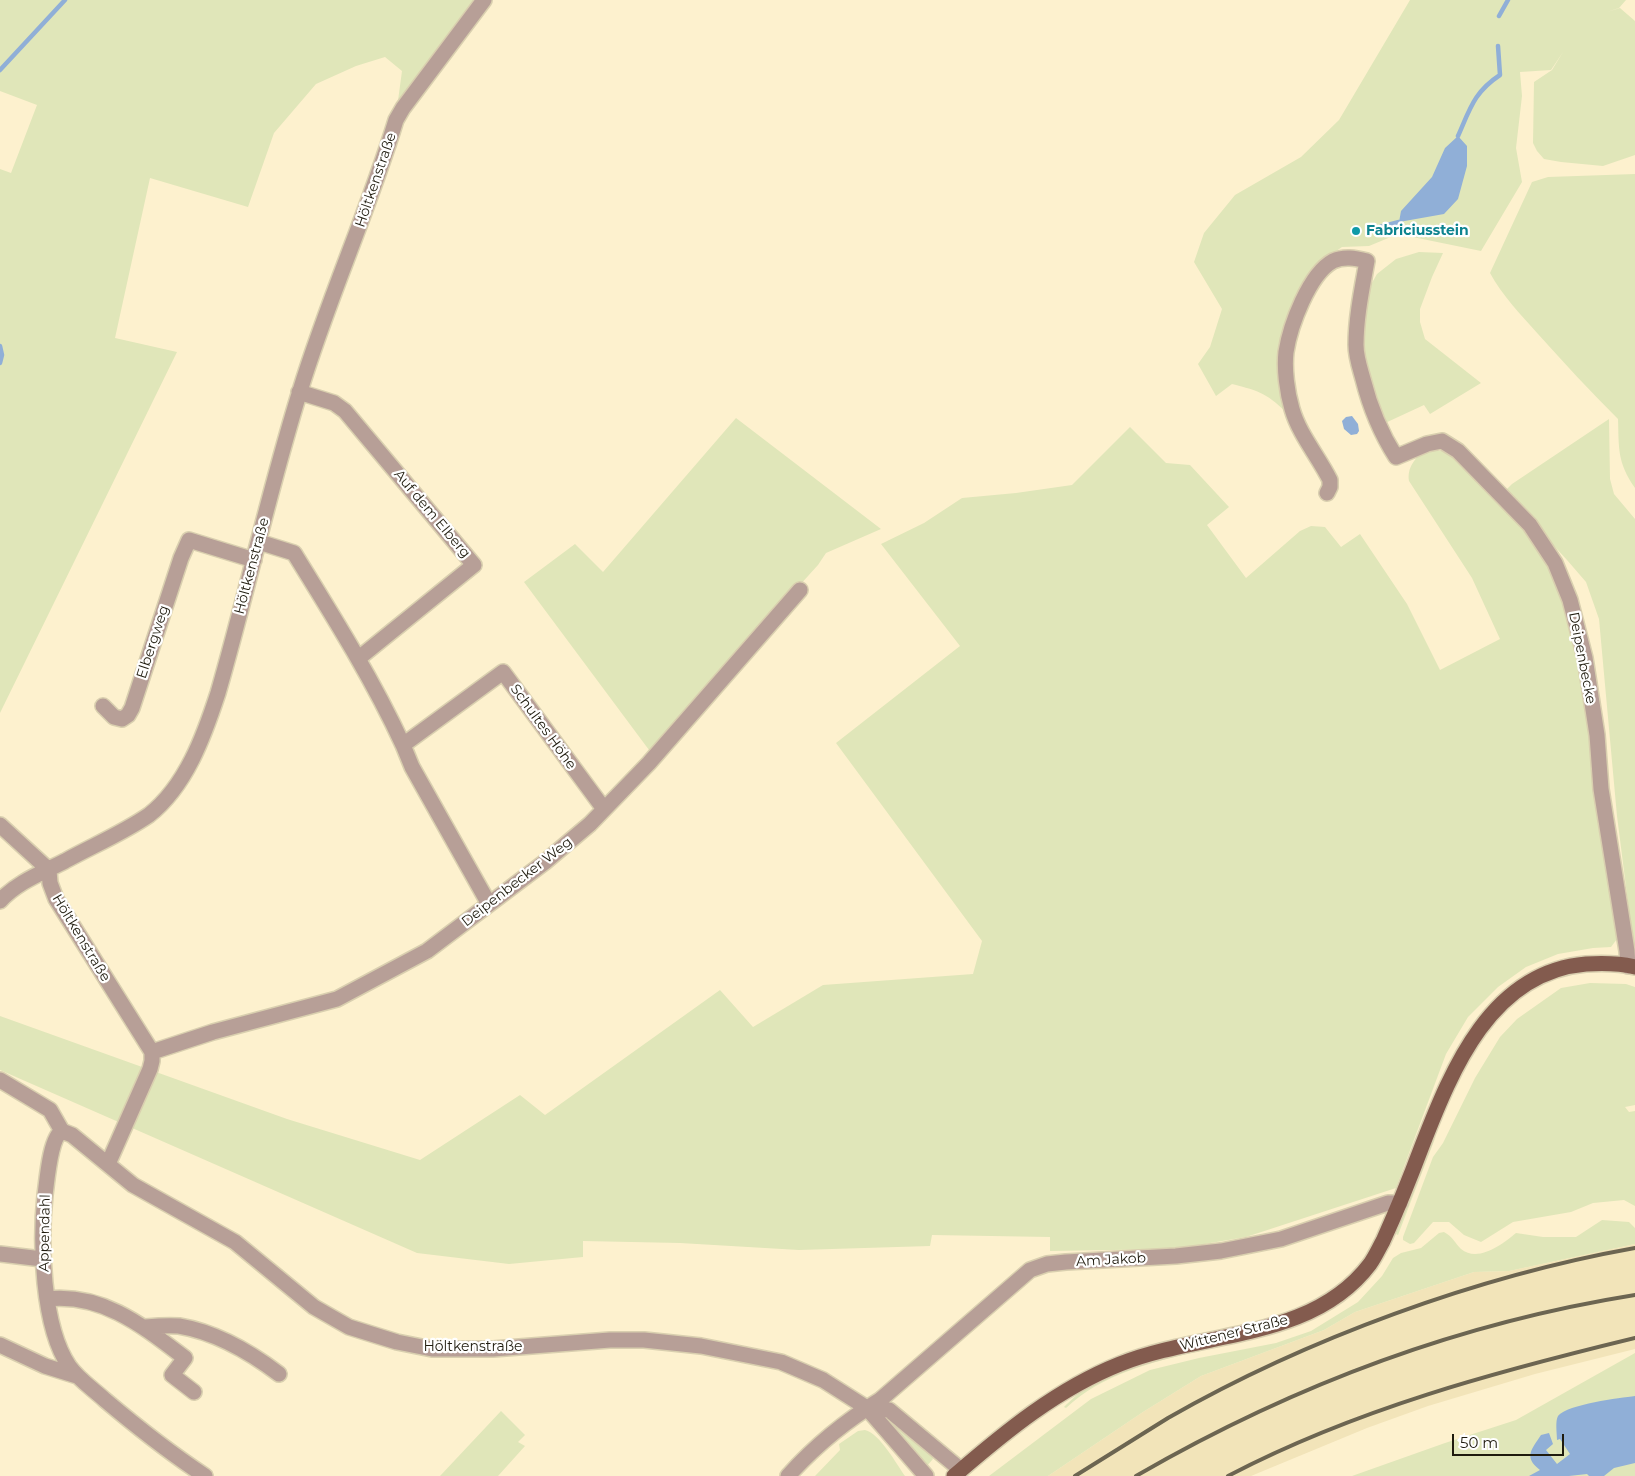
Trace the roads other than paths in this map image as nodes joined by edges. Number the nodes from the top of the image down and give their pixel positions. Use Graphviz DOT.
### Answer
graph roads {
  1 [pos="484,0"];
  2 [pos="300,392"];
  3 [pos="1327,493"];
  4 [pos="259,542"];
  5 [pos="254,560"];
  6 [pos="800,590"];
  7 [pos="358,658"];
  8 [pos="103,706"];
  9 [pos="403,745"];
  10 [pos="604,810"];
  11 [pos="0,825"];
  12 [pos="49,870"];
  13 [pos="0,901"];
  14 [pos="489,904"];
  15 [pos="1632,967"];
  16 [pos="152,1052"];
  17 [pos="0,1080"];
  18 [pos="62,1131"];
  19 [pos="108,1164"];
  20 [pos="1400,1203"];
  21 [pos="0,1254"];
  22 [pos="42,1259"];
  23 [pos="47,1299"];
  24 [pos="144,1327"];
  25 [pos="0,1345"];
  26 [pos="279,1374"];
  27 [pos="77,1376"];
  28 [pos="194,1392"];
  29 [pos="866,1408"];
  30 [pos="958,1473"];
  31 [pos="205,1476"];
  32 [pos="788,1476"];
  33 [pos="926,1476"];
  1 -- 2 [label="street, Höltkenstraße"];
  2 -- 4 [label="street, Höltkenstraße"];
  2 -- 7 [label="street, Auf dem Elberg"];
  3 -- 15 [label="street, Deipenbecke"];
  4 -- 5 [label="street, Höltkenstraße"];
  4 -- 7 [label="street"];
  5 -- 8 [label="street, Elbergweg"];
  5 -- 12 [label="street, Höltkenstraße"];
  6 -- 10 [label="street, Deipenbecker Weg"];
  7 -- 9 [label="street"];
  9 -- 10 [label="street, Schultes Höhe"];
  9 -- 14 [label="street"];
  10 -- 14 [label="street, Deipenbecker Weg"];
  11 -- 12 [label="street"];
  12 -- 13 [label="street"];
  12 -- 16 [label="street, Höltkenstraße"];
  14 -- 16 [label="street, Deipenbecker Weg"];
  15 -- 20 [label="main road, Wittener Straße"];
  16 -- 19 [label="street"];
  17 -- 18 [label="street"];
  18 -- 19 [label="street"];
  18 -- 22 [label="street, Appendahl"];
  19 -- 29 [label="street, Höltkenstraße"];
  20 -- 29 [label="street, Am Jakob"];
  20 -- 30 [label="main road, Wittener Straße"];
  21 -- 22 [label="street"];
  22 -- 23 [label="street, Appendahl"];
  23 -- 24 [label="street"];
  23 -- 27 [label="street, Appendahl"];
  24 -- 26 [label="street"];
  24 -- 28 [label="street"];
  25 -- 27 [label="street"];
  27 -- 31 [label="street, Appendahl"];
  29 -- 30 [label="street, Höltkenstraße"];
  29 -- 32 [label="street, Am Jakob"];
  29 -- 33 [label="street, Höltkenstraße"];
}
